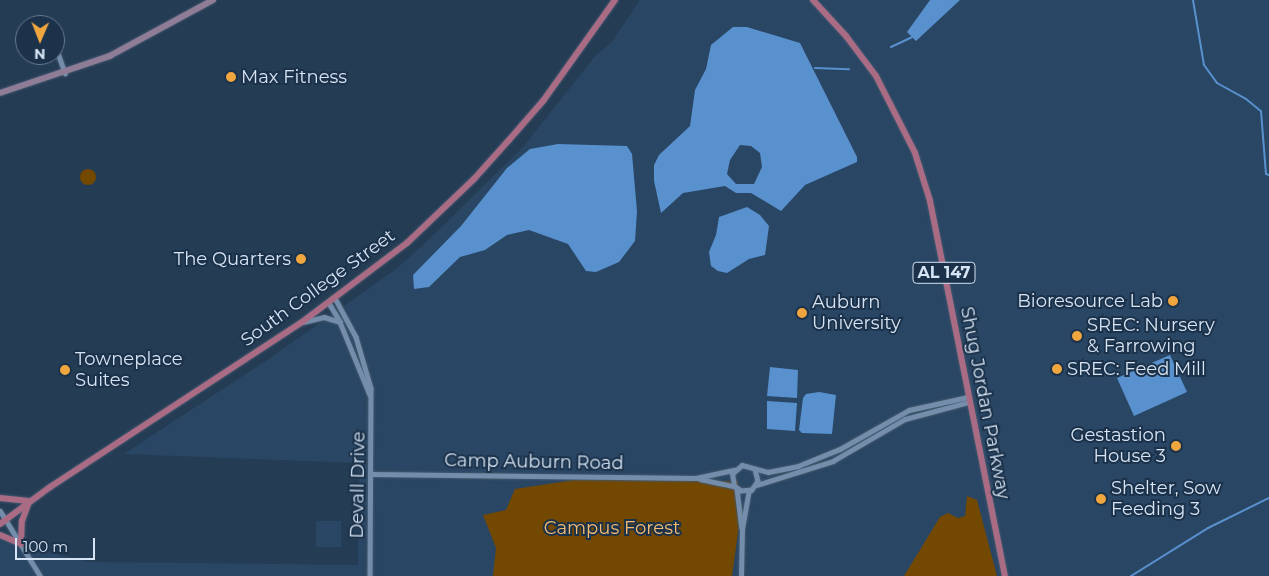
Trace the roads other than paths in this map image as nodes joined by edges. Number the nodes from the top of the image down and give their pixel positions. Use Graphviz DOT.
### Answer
graph roads {
  1 [pos="214,0"];
  2 [pos="616,0"];
  3 [pos="813,0"];
  4 [pos="62,65"];
  5 [pos="65,73"];
  6 [pos="0,93"];
  7 [pos="335,298"];
  8 [pos="329,303"];
  9 [pos="302,322"];
  10 [pos="340,322"];
  11 [pos="370,395"];
  12 [pos="969,400"];
  13 [pos="755,469"];
  14 [pos="734,470"];
  15 [pos="372,474"];
  16 [pos="696,478"];
  17 [pos="757,485"];
  18 [pos="735,488"];
  19 [pos="749,491"];
  20 [pos="0,498"];
  21 [pos="30,501"];
  22 [pos="0,511"];
  23 [pos="2,519"];
  24 [pos="0,524"];
  25 [pos="742,529"];
  26 [pos="0,535"];
  27 [pos="21,544"];
  28 [pos="40,576"];
  29 [pos="370,576"];
  30 [pos="741,576"];
  31 [pos="1005,576"];
  1 -- 5 [label="main road"];
  2 -- 7 [label="main road, South College Street"];
  3 -- 12 [label="main road, Shug Jordan Parkway / AL 147"];
  4 -- 5 [label="street"];
  5 -- 6 [label="main road"];
  7 -- 8 [label="main road, South College Street"];
  7 -- 11 [label="street"];
  8 -- 9 [label="main road, South College Street"];
  8 -- 10 [label="street"];
  9 -- 10 [label="street"];
  9 -- 21 [label="main road, South College Street"];
  10 -- 11 [label="street"];
  11 -- 15 [label="street, Devall Drive"];
  12 -- 13 [label="street"];
  12 -- 17 [label="street"];
  12 -- 31 [label="main road, Shug Jordan Parkway / AL 147"];
  13 -- 14 [label="street"];
  13 -- 17 [label="street"];
  14 -- 16 [label="street, Camp Auburn Road"];
  14 -- 18 [label="street"];
  15 -- 16 [label="street, Camp Auburn Road"];
  15 -- 29 [label="street, Devall Drive"];
  16 -- 18 [label="street, Camp Auburn Road"];
  17 -- 19 [label="street"];
  18 -- 19 [label="street"];
  18 -- 25 [label="street"];
  19 -- 25 [label="street"];
  20 -- 21 [label="main road"];
  21 -- 23 [label="main road, South College Street"];
  21 -- 27 [label="main road"];
  22 -- 23 [label="street"];
  23 -- 24 [label="main road, South College Street"];
  23 -- 27 [label="street"];
  25 -- 30 [label="street"];
  26 -- 27 [label="main road"];
  27 -- 28 [label="street"];
}
